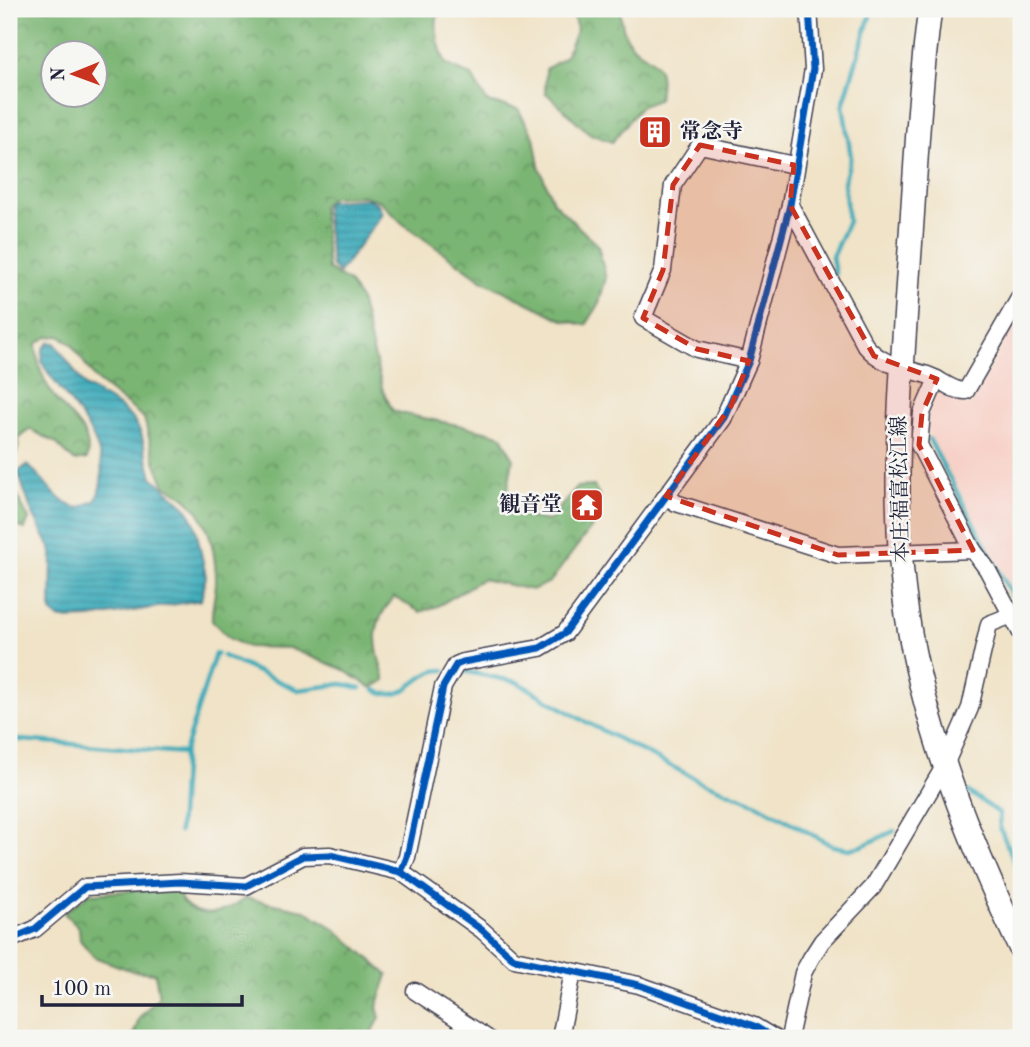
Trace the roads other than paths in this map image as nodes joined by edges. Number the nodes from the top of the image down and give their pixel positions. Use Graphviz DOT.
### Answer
graph roads {
  1 [pos="809,9"];
  2 [pos="930,9"];
  3 [pos="794,165"];
  4 [pos="790,205"];
  5 [pos="1021,295"];
  6 [pos="749,361"];
  7 [pos="902,369"];
  8 [pos="937,379"];
  9 [pos="666,496"];
  10 [pos="973,550"];
  11 [pos="901,554"];
  12 [pos="1012,615"];
  13 [pos="1021,634"];
  14 [pos="945,765"];
  15 [pos="401,872"];
  16 [pos="9,940"];
  17 [pos="1021,949"];
  18 [pos="573,972"];
  19 [pos="415,991"];
  20 [pos="487,1038"];
  21 [pos="560,1038"];
  22 [pos="774,1038"];
  23 [pos="789,1038"];
  1 -- 3 [label="street"];
  2 -- 7 [label="main road, 本庄福富松江線"];
  3 -- 4 [label="street"];
  3 -- 6 [label="street"];
  4 -- 6 [label="street"];
  4 -- 7 [label="street"];
  5 -- 8 [label="street"];
  6 -- 9 [label="street"];
  7 -- 8 [label="street"];
  7 -- 11 [label="main road, 本庄福富松江線"];
  8 -- 10 [label="street"];
  9 -- 11 [label="street"];
  9 -- 15 [label="street"];
  10 -- 11 [label="street"];
  10 -- 12 [label="street"];
  11 -- 14 [label="main road, 本庄福富松江線"];
  12 -- 13 [label="street"];
  12 -- 14 [label="street"];
  14 -- 17 [label="main road, 本庄福富松江線"];
  14 -- 23 [label="street"];
  15 -- 16 [label="street"];
  15 -- 18 [label="street"];
  18 -- 21 [label="street"];
  18 -- 22 [label="street"];
  19 -- 20 [label="street"];
}
